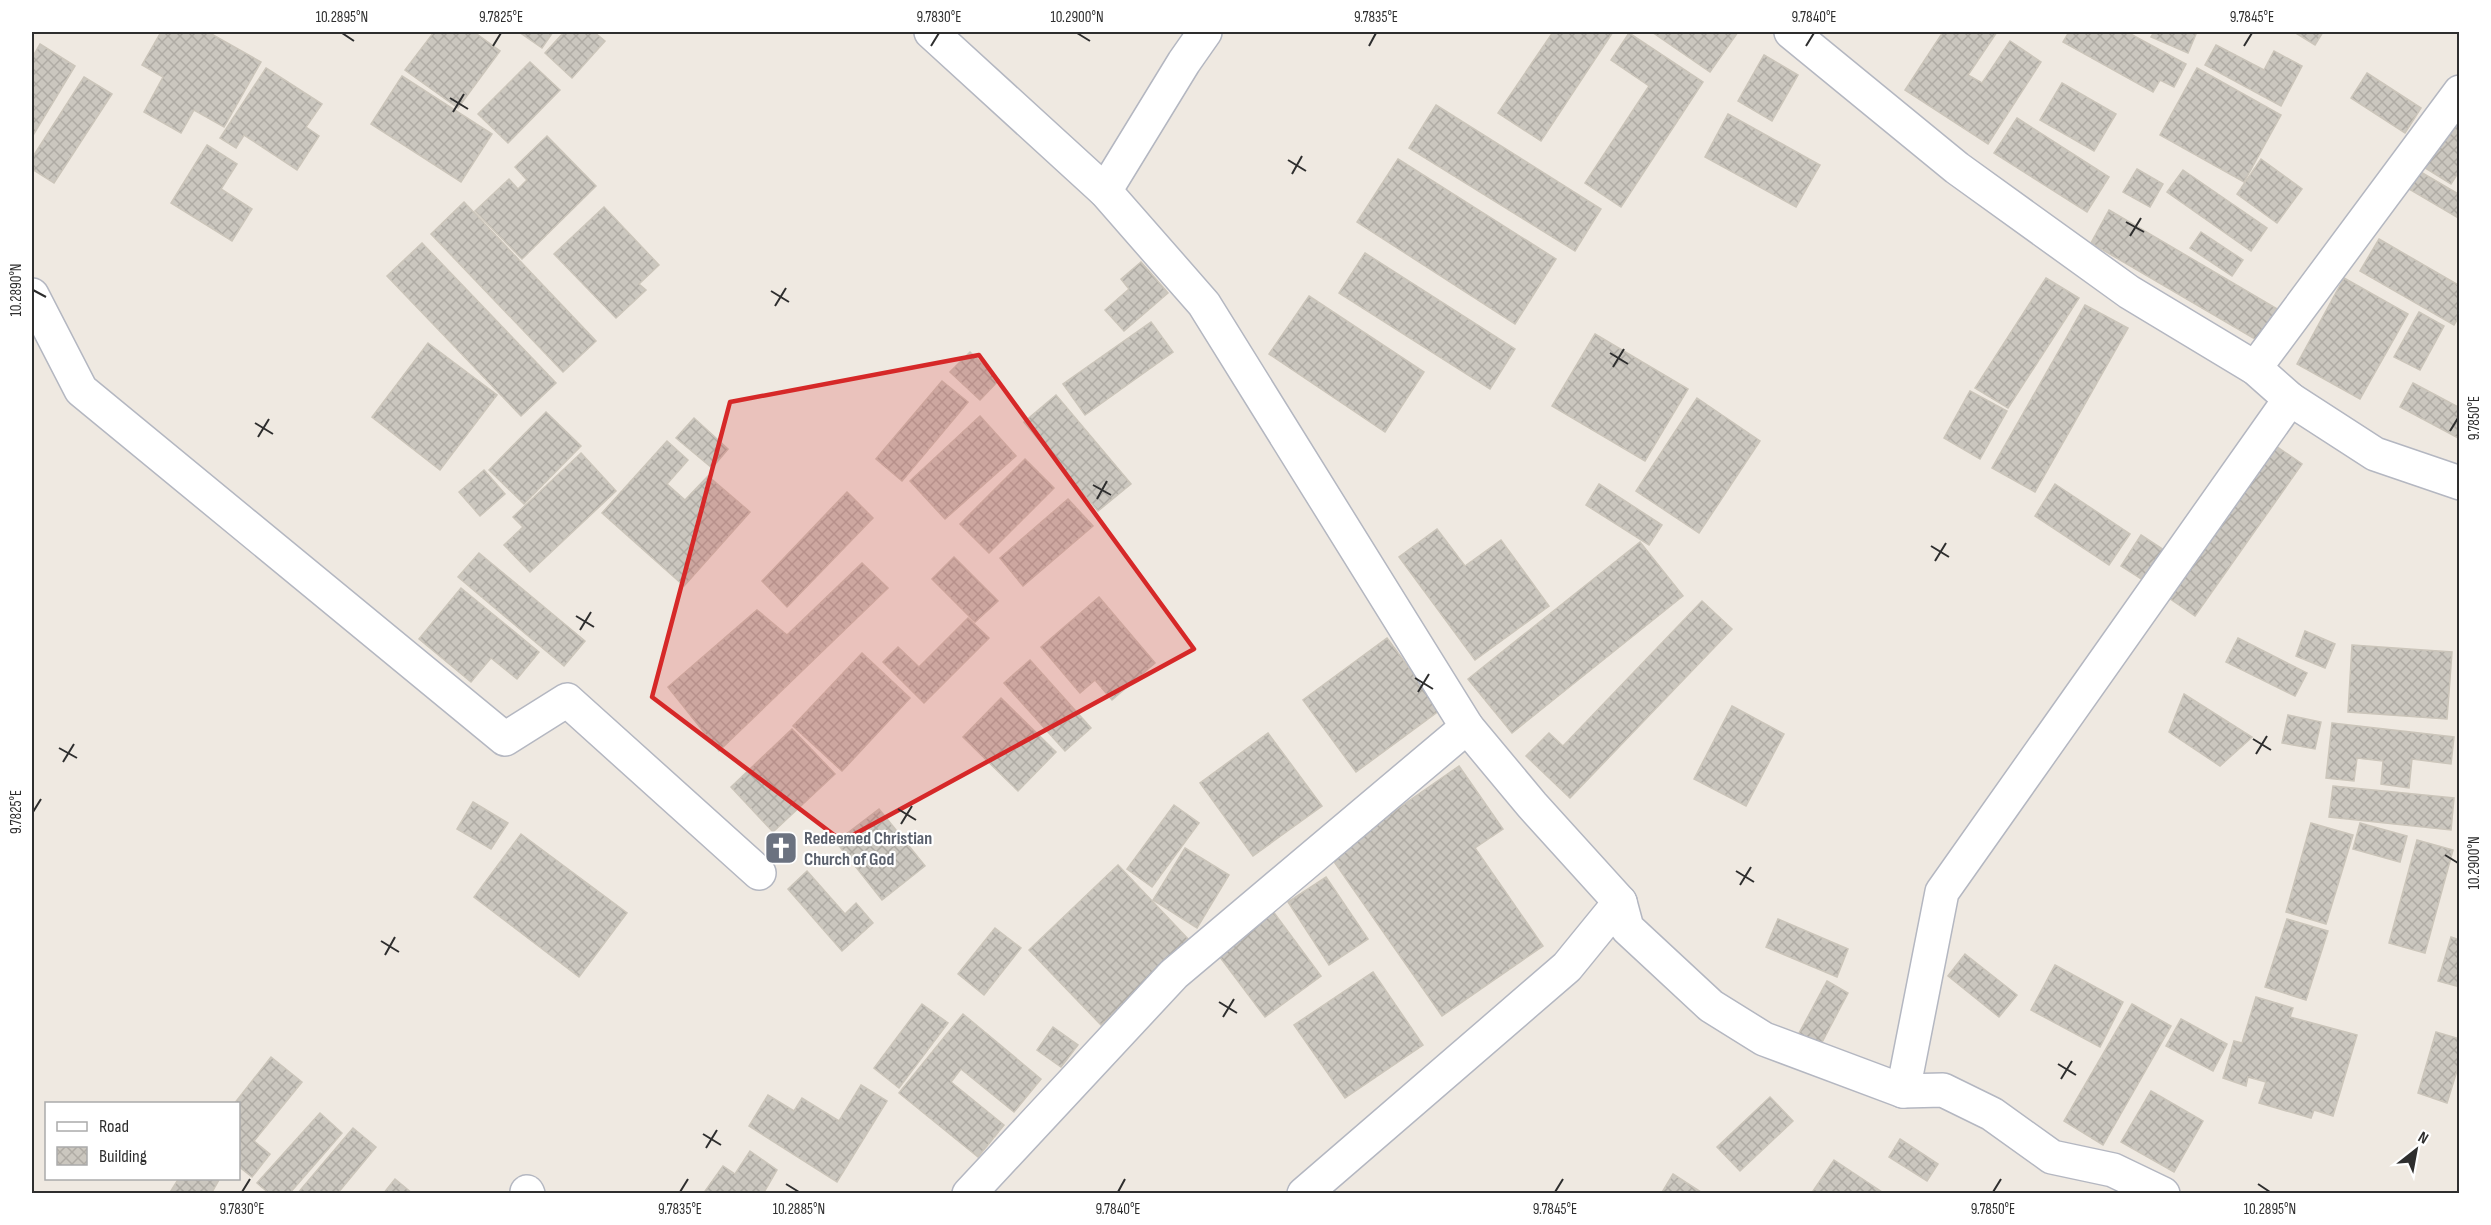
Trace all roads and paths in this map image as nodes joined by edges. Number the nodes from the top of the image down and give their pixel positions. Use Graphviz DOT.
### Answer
graph roads {
  1 [pos="931,32"];
  2 [pos="1206,32"];
  3 [pos="1791,32"];
  4 [pos="2460,92"];
  5 [pos="1105,191"];
  6 [pos="32,295"];
  7 [pos="2255,368"];
  8 [pos="2290,399"];
  9 [pos="2460,483"];
  10 [pos="1467,727"];
  11 [pos="759,873"];
  12 [pos="1620,902"];
  13 [pos="1903,1091"];
  14 [pos="969,1194"];
  15 [pos="1304,1194"];
  16 [pos="2163,1194"];
  1 -- 5 [label="street"];
  2 -- 5 [label="street"];
  3 -- 7 [label="street"];
  4 -- 7 [label="street"];
  5 -- 10 [label="street"];
  6 -- 11 [label="street"];
  7 -- 8 [label="street"];
  8 -- 9 [label="street"];
  8 -- 13 [label="street"];
  10 -- 12 [label="street"];
  10 -- 14 [label="street"];
  12 -- 13 [label="street"];
  12 -- 15 [label="street"];
  13 -- 16 [label="street"];
}
